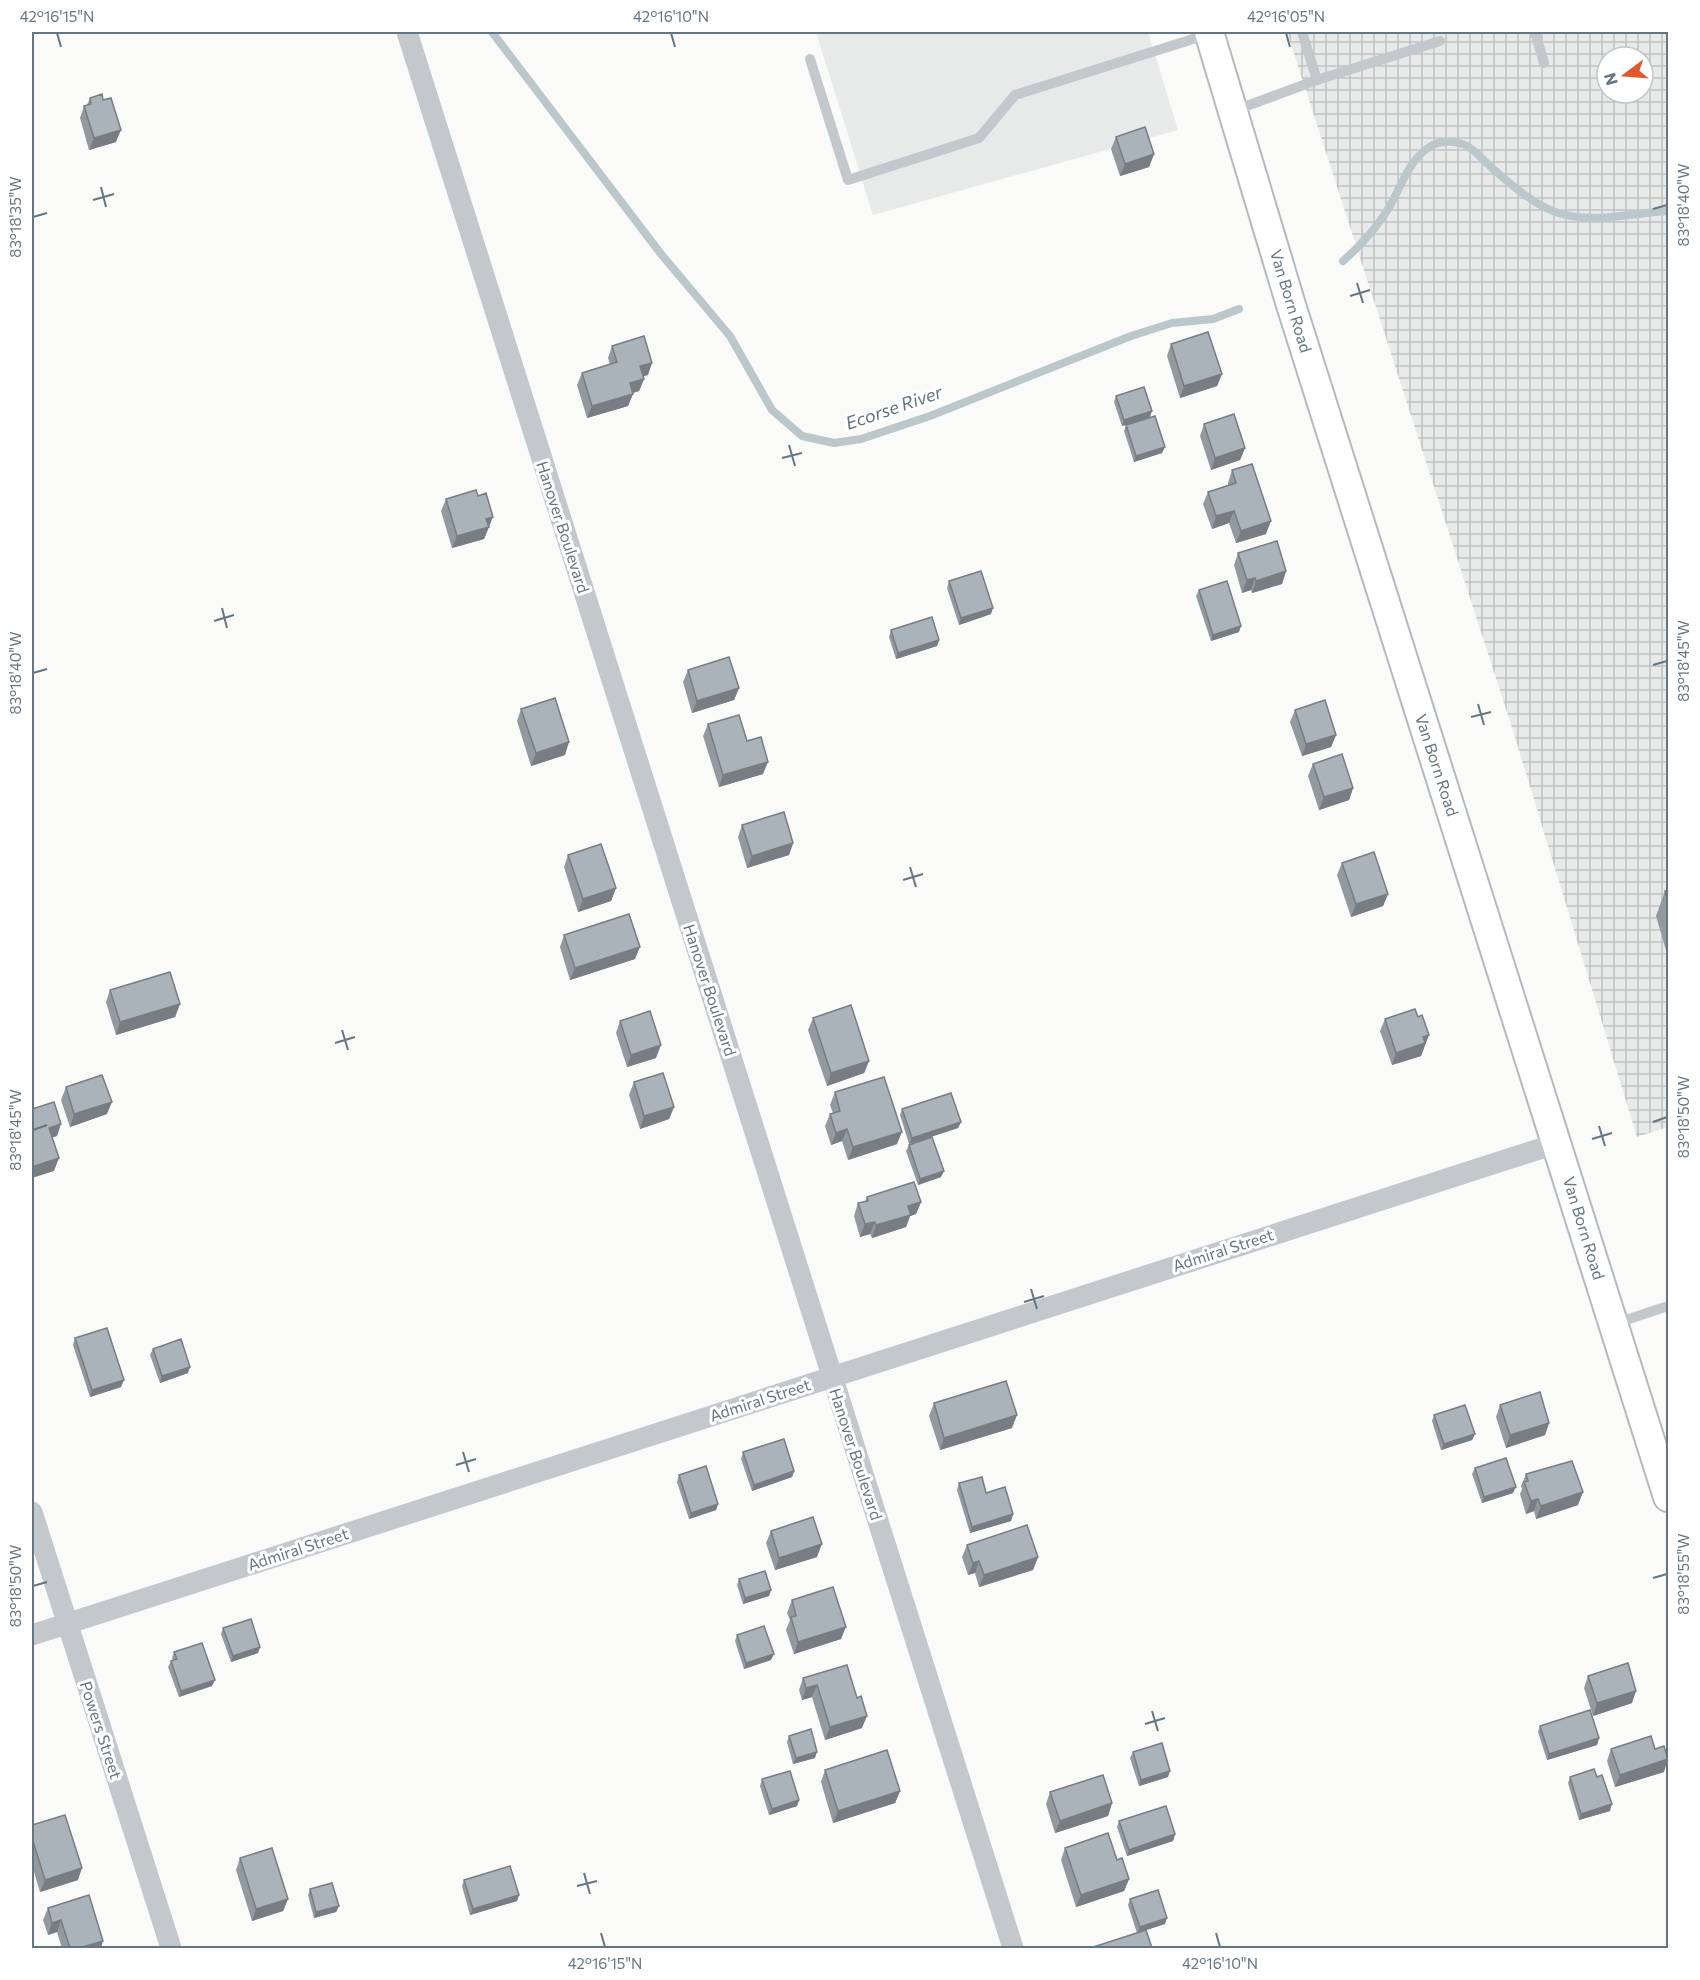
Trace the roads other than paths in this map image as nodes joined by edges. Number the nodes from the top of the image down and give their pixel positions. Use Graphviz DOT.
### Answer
graph roads {
  1 [pos="407,32"];
  2 [pos="1302,32"];
  3 [pos="1535,32"];
  4 [pos="1209,33"];
  5 [pos="1440,41"];
  6 [pos="810,59"];
  7 [pos="1544,63"];
  8 [pos="1317,80"];
  9 [pos="1233,111"];
  10 [pos="1557,1143"];
  11 [pos="1668,1306"];
  12 [pos="1613,1324"];
  13 [pos="832,1376"];
  14 [pos="1668,1497"];
  15 [pos="32,1512"];
  16 [pos="67,1624"];
  17 [pos="32,1635"];
  18 [pos="171,1948"];
  19 [pos="1013,1948"];
  1 -- 13 [label="street, Hanover Boulevard"];
  2 -- 8 [label="lane"];
  3 -- 7 [label="lane"];
  4 -- 6 [label="lane"];
  4 -- 9 [label="main road, Van Born Road"];
  5 -- 8 [label="lane"];
  8 -- 9 [label="lane"];
  9 -- 10 [label="main road, Van Born Road"];
  10 -- 12 [label="main road, Van Born Road"];
  10 -- 13 [label="street, Admiral Street"];
  11 -- 12 [label="lane"];
  12 -- 14 [label="main road, Van Born Road"];
  13 -- 16 [label="street, Admiral Street"];
  13 -- 19 [label="street, Hanover Boulevard"];
  15 -- 16 [label="street, Powers Street"];
  16 -- 17 [label="street, Admiral Street"];
  16 -- 18 [label="street, Powers Street"];
}
